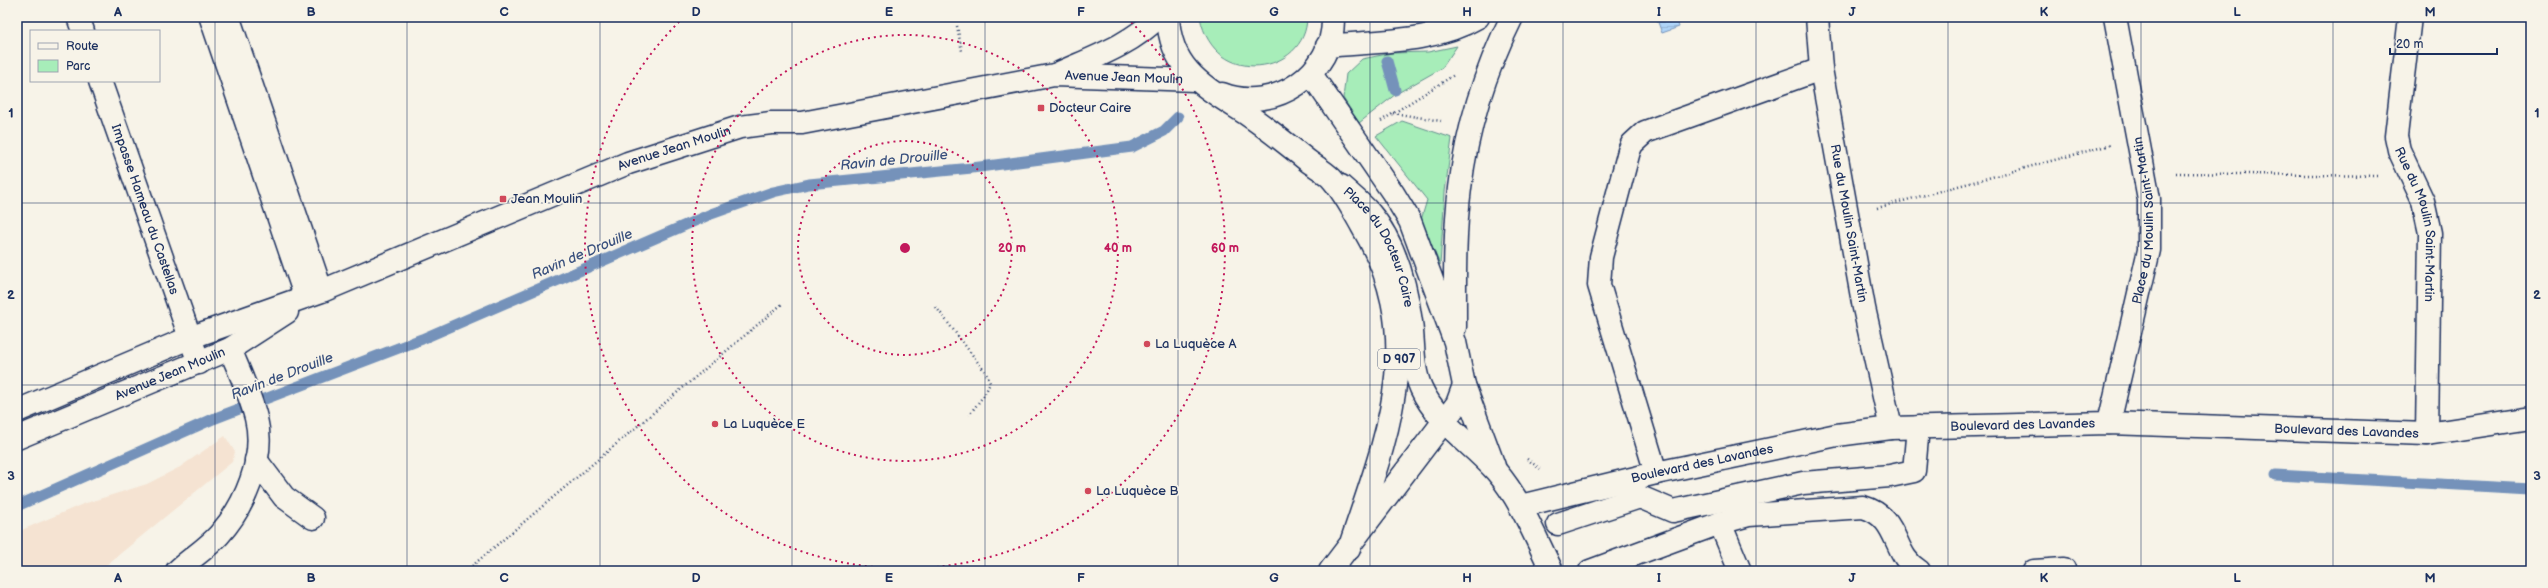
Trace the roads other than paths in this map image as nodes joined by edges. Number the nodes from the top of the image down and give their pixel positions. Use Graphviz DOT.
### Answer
graph roads {
  1 [pos="78,17"];
  2 [pos="210,17"];
  3 [pos="229,17"];
  4 [pos="1158,17"];
  5 [pos="1168,17"];
  6 [pos="1333,17"];
  7 [pos="1478,17"];
  8 [pos="1512,17"];
  9 [pos="1817,17"];
  10 [pos="2115,17"];
  11 [pos="2410,17"];
  12 [pos="83,30"];
  13 [pos="1327,46"];
  14 [pos="1822,69"];
  15 [pos="1311,74"];
  16 [pos="1054,75"];
  17 [pos="100,82"];
  18 [pos="1201,84"];
  19 [pos="1331,178"];
  20 [pos="314,294"];
  21 [pos="189,338"];
  22 [pos="1454,342"];
  23 [pos="230,349"];
  24 [pos="199,363"];
  25 [pos="1464,385"];
  26 [pos="17,411"];
  27 [pos="2531,418"];
  28 [pos="1444,421"];
  29 [pos="2109,422"];
  30 [pos="1918,427"];
  31 [pos="1891,428"];
  32 [pos="2427,434"];
  33 [pos="17,438"];
  34 [pos="256,460"];
  35 [pos="1495,471"];
  36 [pos="1656,473"];
  37 [pos="1520,506"];
  38 [pos="313,518"];
  39 [pos="1720,523"];
  40 [pos="1558,524"];
  41 [pos="1349,549"];
  42 [pos="2064,569"];
  43 [pos="177,571"];
  44 [pos="1330,571"];
  45 [pos="1552,571"];
  46 [pos="1590,571"];
  47 [pos="1740,571"];
  48 [pos="1919,571"];
  49 [pos="2034,571"];
  1 -- 12 [label="street"];
  2 -- 20 [label="lane"];
  3 -- 20 [label="lane"];
  4 -- 16 [label="street, Avenue Jean Moulin"];
  5 -- 18 [label="street, Place du Docteur Caire"];
  6 -- 13 [label="street, Place du Docteur Caire"];
  7 -- 13 [label="street"];
  8 -- 22 [label="street"];
  9 -- 14 [label="street, Rue du Moulin Saint-Martin"];
  10 -- 29 [label="street, Place du Moulin Saint-Martin"];
  11 -- 32 [label="street, Rue du Moulin Saint-Martin"];
  13 -- 15 [label="street, Place du Docteur Caire"];
  14 -- 31 [label="street, Rue du Moulin Saint-Martin"];
  14 -- 36 [label="street"];
  15 -- 18 [label="street, Place du Docteur Caire"];
  15 -- 22 [label="street"];
  16 -- 18 [label="street, Avenue Jean Moulin"];
  16 -- 20 [label="street, Avenue Jean Moulin"];
  17 -- 21 [label="street, Impasse Hameau du Castellas"];
  18 -- 19 [label="street, Place du Docteur Caire / D 907"];
  19 -- 28 [label="street, Place du Docteur Caire"];
  19 -- 41 [label="street, D 907"];
  20 -- 21 [label="street, Avenue Jean Moulin"];
  20 -- 23 [label="street, Avenue Jean Moulin"];
  21 -- 24 [label="street, Impasse Hameau du Castellas"];
  21 -- 26 [label="street, Avenue Jean Moulin"];
  22 -- 25 [label="street"];
  23 -- 24 [label="street, Avenue Jean Moulin"];
  23 -- 34 [label="street"];
  24 -- 33 [label="street, Avenue Jean Moulin"];
  25 -- 28 [label="street, D 907"];
  25 -- 35 [label="street"];
  27 -- 32 [label="street, Boulevard des Lavandes"];
  28 -- 35 [label="street, Place du Docteur Caire"];
  28 -- 41 [label="street, D 907"];
  29 -- 30 [label="street, Boulevard des Lavandes"];
  29 -- 32 [label="street, Boulevard des Lavandes"];
  30 -- 31 [label="street, Boulevard des Lavandes"];
  30 -- 40 [label="street"];
  31 -- 36 [label="street, Boulevard des Lavandes"];
  34 -- 38 [label="street"];
  34 -- 43 [label="street"];
  35 -- 37 [label="street"];
  36 -- 37 [label="street, Boulevard des Lavandes"];
  37 -- 45 [label="street"];
  39 -- 46 [label="street"];
  39 -- 47 [label="street"];
  39 -- 48 [label="street"];
  41 -- 44 [label="street, D 907"];
  42 -- 49 [label="street"];
}
